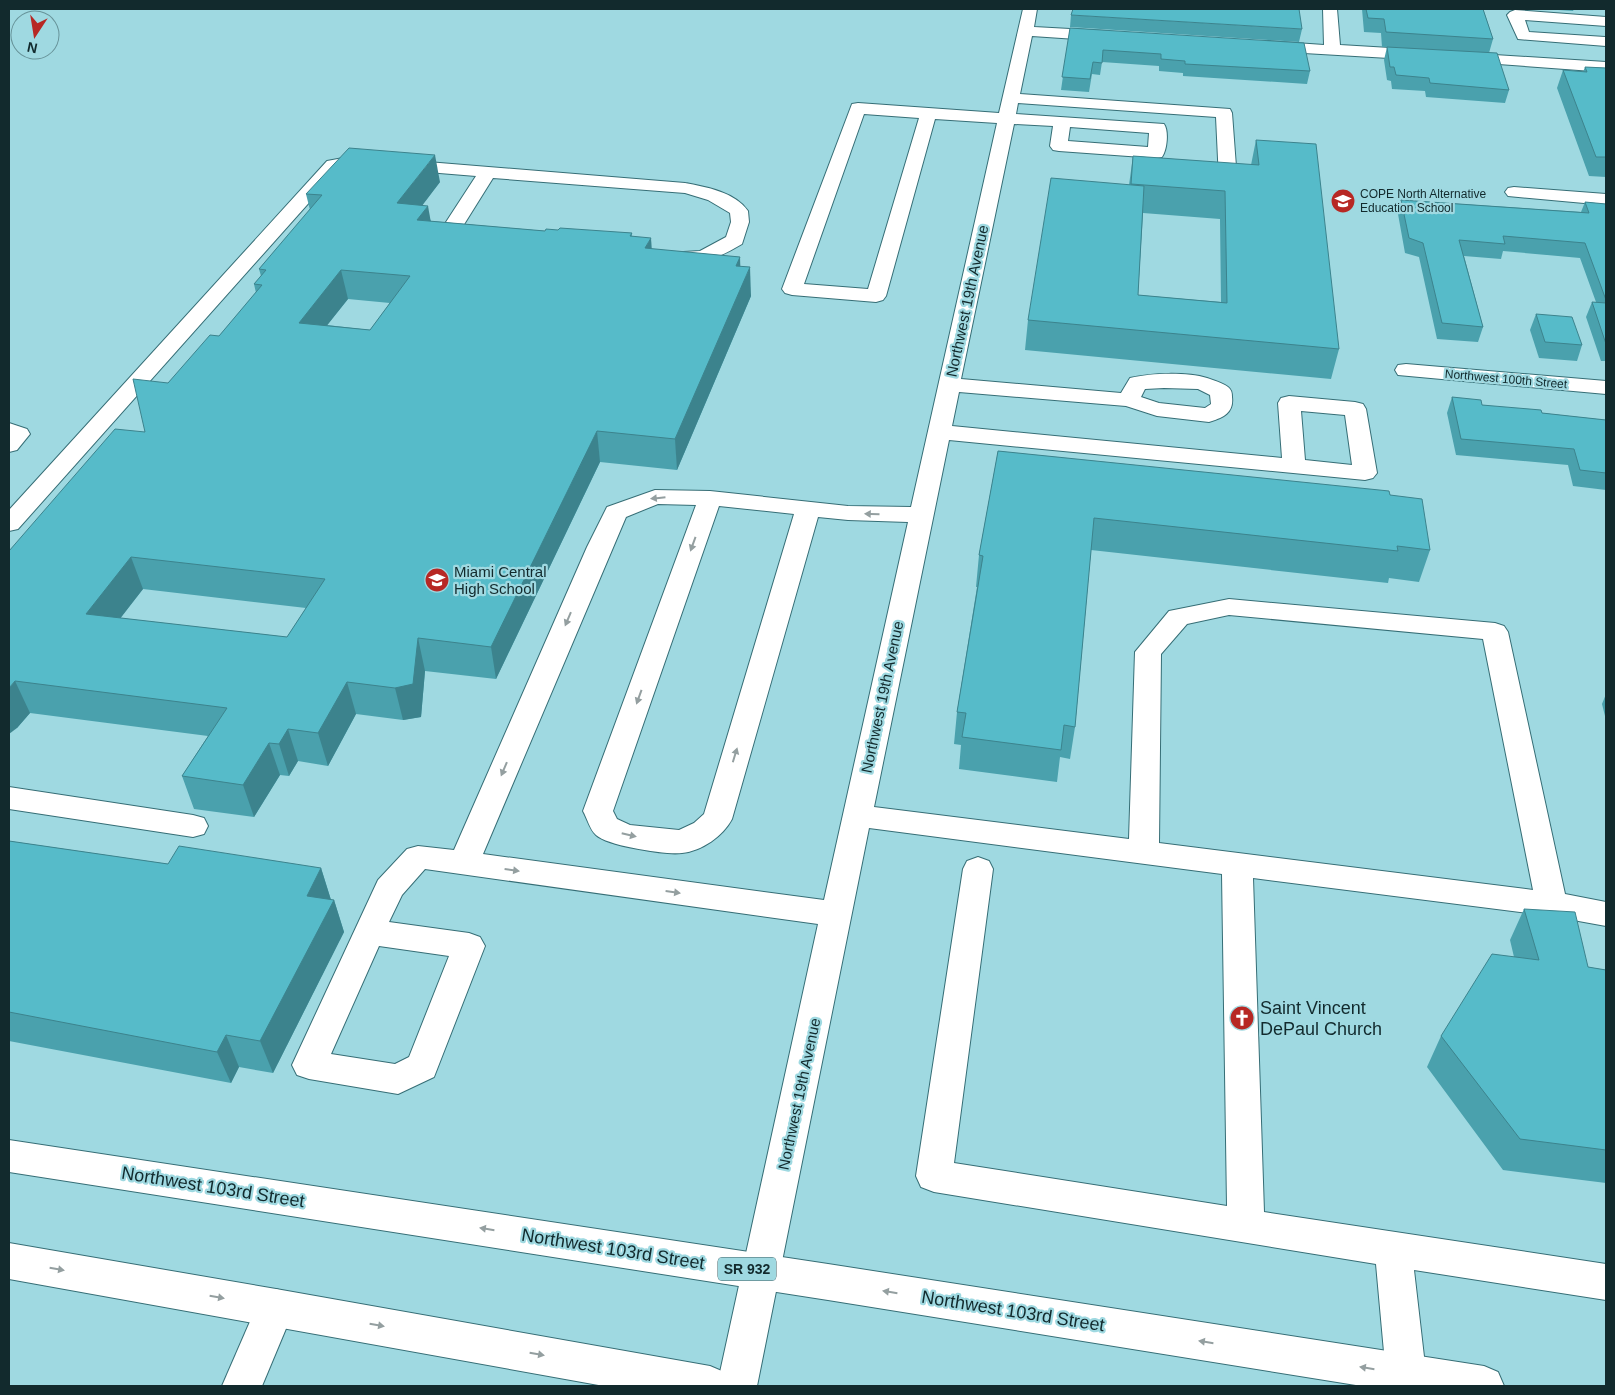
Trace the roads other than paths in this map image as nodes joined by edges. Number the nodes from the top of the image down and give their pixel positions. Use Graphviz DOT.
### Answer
graph roads {
  1 [pos="1330,9"];
  2 [pos="1501,9"];
  3 [pos="1515,15"];
  4 [pos="1029,20"];
  5 [pos="1606,21"];
  6 [pos="1126,37"];
  7 [pos="1605,42"];
  8 [pos="1254,45"];
  9 [pos="1332,49"];
  10 [pos="1606,67"];
  11 [pos="1010,107"];
  12 [pos="928,114"];
  13 [pos="1062,121"];
  14 [pos="488,172"];
  15 [pos="1228,180"];
  16 [pos="1514,192"];
  17 [pos="1606,200"];
  18 [pos="484,242"];
  19 [pos="658,256"];
  20 [pos="1406,370"];
  21 [pos="949,385"];
  22 [pos="1606,388"];
  23 [pos="1128,400"];
  24 [pos="9,430"];
  25 [pos="939,432"];
  26 [pos="9,445"];
  27 [pos="1294,466"];
  28 [pos="710,498"];
  29 [pos="808,509"];
  30 [pos="921,515"];
  31 [pos="9,524"];
  32 [pos="9,798"];
  33 [pos="857,816"];
  34 [pos="193,826"];
  35 [pos="1144,852"];
  36 [pos="464,863"];
  37 [pos="1237,864"];
  38 [pos="978,869"];
  39 [pos="1551,904"];
  40 [pos="836,914"];
  41 [pos="1606,914"];
  42 [pos="369,932"];
  43 [pos="9,1156"];
  44 [pos="1246,1226"];
  45 [pos="1393,1249"];
  46 [pos="9,1261"];
  47 [pos="762,1272"];
  48 [pos="1606,1282"];
  49 [pos="276,1307"];
  50 [pos="1401,1380"];
  51 [pos="242,1386"];
  52 [pos="710,1386"];
  53 [pos="737,1386"];
  54 [pos="1484,1386"];
  1 -- 9 [label="street"];
  2 -- 3 [label="street"];
  3 -- 5 [label="street"];
  3 -- 7 [label="street"];
  4 -- 6 [label="street"];
  4 -- 11 [label="street, Northwest 19th Avenue"];
  8 -- 9 [label="street"];
  9 -- 10 [label="street"];
  11 -- 12 [label="street"];
  11 -- 13 [label="street"];
  11 -- 15 [label="street"];
  11 -- 21 [label="street, Northwest 19th Avenue"];
  12 -- 12 [label="street"];
  13 -- 13 [label="street"];
  14 -- 18 [label="street"];
  14 -- 19 [label="street"];
  14 -- 31 [label="street"];
  16 -- 17 [label="street"];
  20 -- 22 [label="street, Northwest 100th Street"];
  21 -- 23 [label="street"];
  21 -- 25 [label="street, Northwest 19th Avenue"];
  24 -- 26 [label="street"];
  25 -- 27 [label="street"];
  25 -- 30 [label="street, Northwest 19th Avenue"];
  28 -- 29 [label="street"];
  28 -- 29 [label="street, one-way"];
  28 -- 36 [label="street, one-way"];
  30 -- 29 [label="street, one-way"];
  30 -- 33 [label="street, Northwest 19th Avenue"];
  32 -- 34 [label="street"];
  33 -- 35 [label="street"];
  33 -- 40 [label="street, Northwest 19th Avenue"];
  35 -- 37 [label="street"];
  35 -- 39 [label="street"];
  36 -- 40 [label="street, one-way"];
  36 -- 42 [label="street"];
  37 -- 39 [label="street"];
  37 -- 44 [label="street"];
  38 -- 44 [label="street"];
  39 -- 41 [label="street"];
  40 -- 47 [label="street, Northwest 19th Avenue"];
  42 -- 42 [label="street"];
  47 -- 43 [label="street, Northwest 103rd Street / SR 932, one-way"];
  44 -- 45 [label="street"];
  45 -- 48 [label="street"];
  45 -- 50 [label="street"];
  46 -- 49 [label="street, one-way"];
  50 -- 47 [label="street, Northwest 103rd Street / SR 932, one-way"];
  47 -- 53 [label="street, Northwest 19th Avenue"];
  49 -- 51 [label="street"];
  49 -- 52 [label="street, one-way"];
  50 -- 54 [label="street, Northwest 103rd Street / SR 932"];
}
